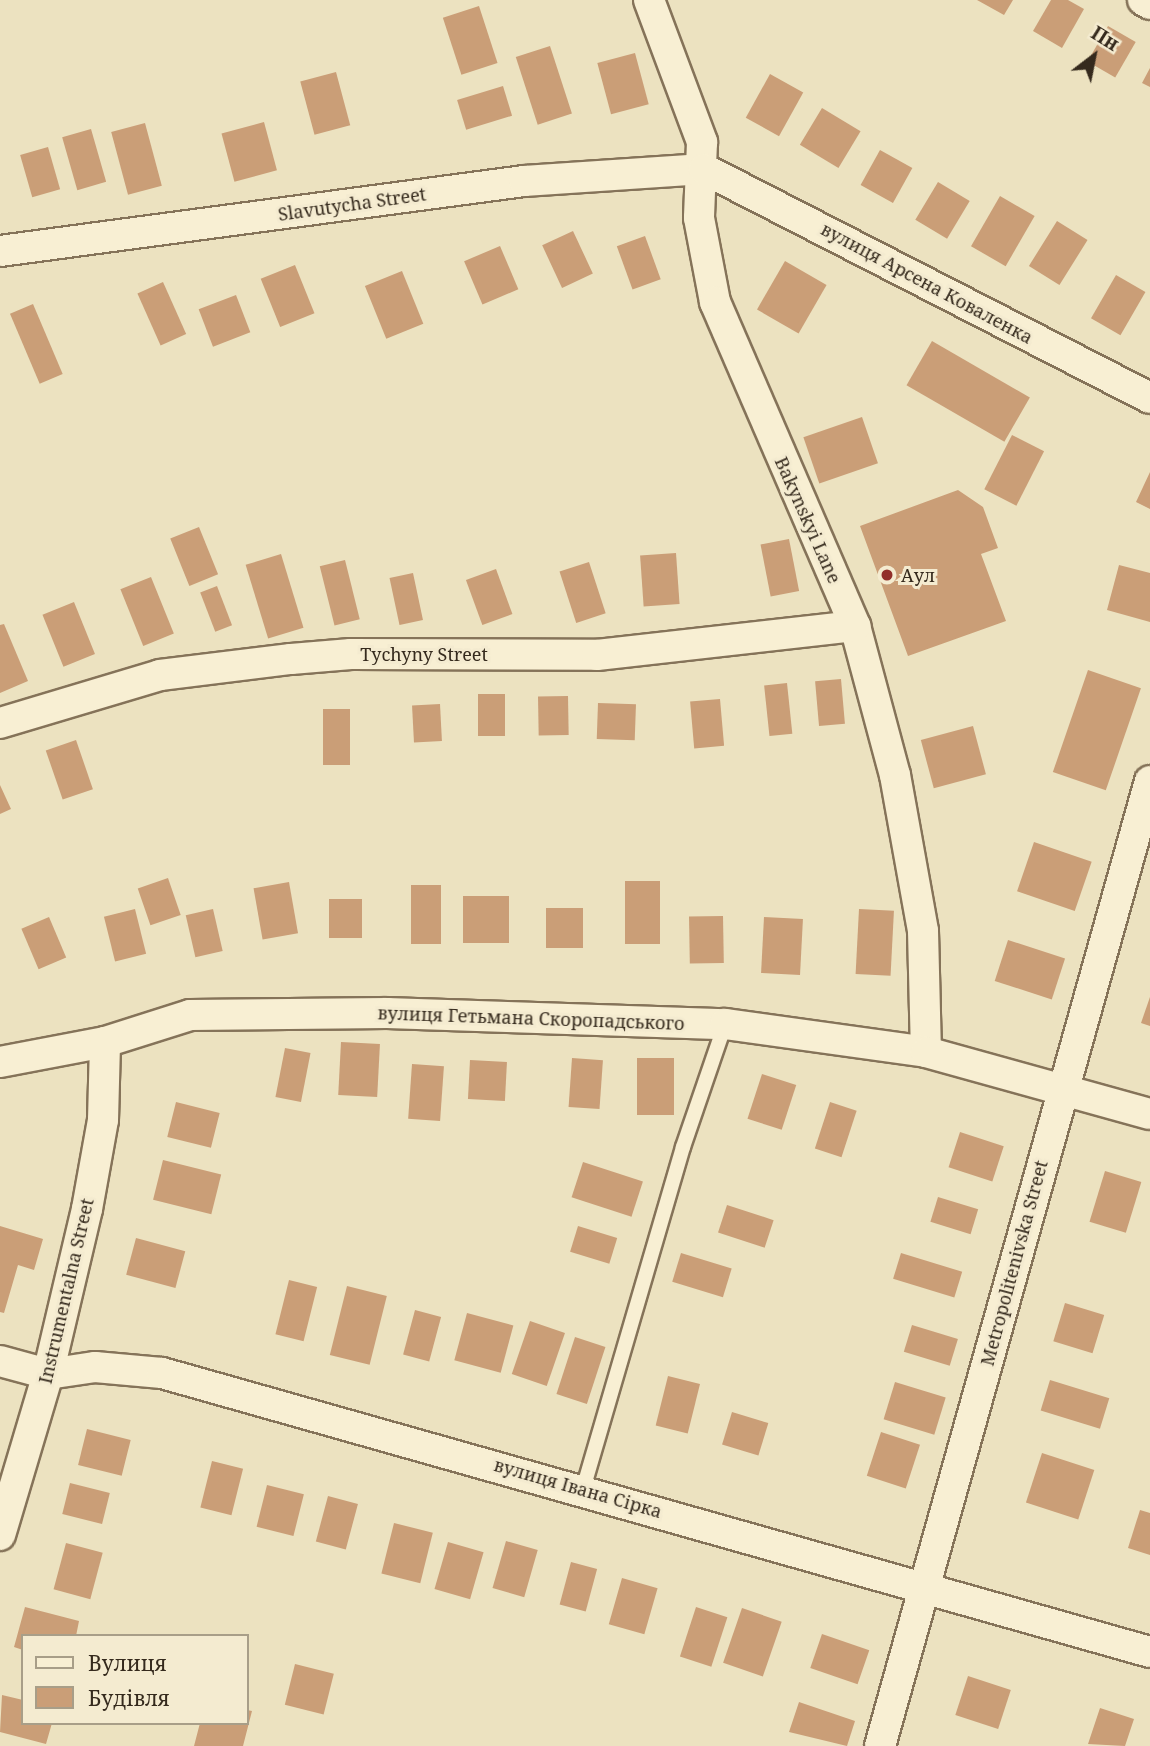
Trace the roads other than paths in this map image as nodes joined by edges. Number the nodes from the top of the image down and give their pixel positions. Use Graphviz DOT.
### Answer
graph roads {
  1 [pos="649,0"];
  2 [pos="1143,0"];
  3 [pos="1150,4"];
  4 [pos="704,169"];
  5 [pos="0,251"];
  6 [pos="1150,398"];
  7 [pos="855,626"];
  8 [pos="0,723"];
  9 [pos="1150,781"];
  10 [pos="725,1024"];
  11 [pos="105,1042"];
  12 [pos="926,1052"];
  13 [pos="0,1062"];
  14 [pos="1061,1089"];
  15 [pos="1150,1114"];
  16 [pos="0,1361"];
  17 [pos="48,1374"];
  18 [pos="583,1489"];
  19 [pos="0,1535"];
  20 [pos="925,1587"];
  21 [pos="1150,1652"];
  22 [pos="880,1746"];
  1 -- 4 [label="street, Bakynskyi Lane"];
  2 -- 3 [label="street"];
  4 -- 5 [label="street, Slavutycha Street"];
  4 -- 6 [label="street, вулиця Арсена Коваленка"];
  4 -- 7 [label="street, Bakynskyi Lane"];
  7 -- 8 [label="street, Tychyny Street"];
  7 -- 12 [label="street, Bakynskyi Lane"];
  9 -- 14 [label="street, Metropolitenivska Street"];
  10 -- 11 [label="street, вулиця Гетьмана Скоропадського"];
  10 -- 12 [label="street, вулиця Гетьмана Скоропадського"];
  10 -- 18 [label="lane"];
  11 -- 13 [label="street, вулиця Гетьмана Скоропадського"];
  11 -- 17 [label="street, Instrumentalna Street"];
  12 -- 14 [label="street, вулиця Гетьмана Скоропадського"];
  14 -- 15 [label="street, вулиця Гетьмана Скоропадського"];
  14 -- 20 [label="street, Metropolitenivska Street"];
  16 -- 17 [label="street, вулиця Івана Сірка"];
  17 -- 18 [label="street, вулиця Івана Сірка"];
  17 -- 19 [label="street, Instrumentalna Street"];
  18 -- 20 [label="street, вулиця Івана Сірка"];
  20 -- 21 [label="street, вулиця Івана Сірка"];
  20 -- 22 [label="street, Metropolitenivska Street"];
}
